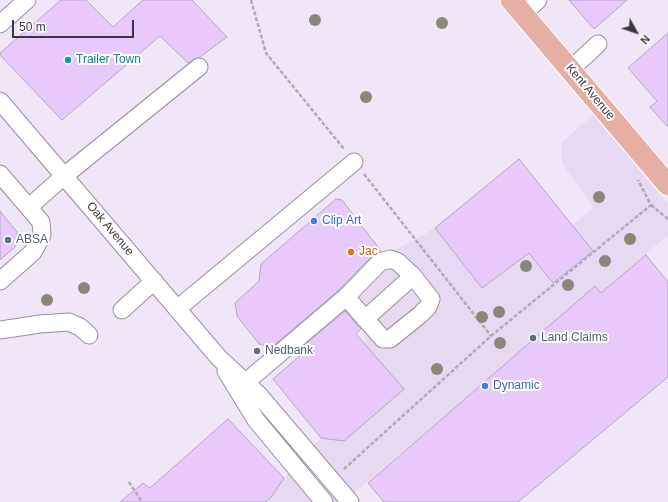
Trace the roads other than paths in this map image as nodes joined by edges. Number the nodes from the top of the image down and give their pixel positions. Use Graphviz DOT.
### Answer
graph roads {
  1 [pos="27,0"];
  2 [pos="538,0"];
  3 [pos="517,7"];
  4 [pos="0,24"];
  5 [pos="598,44"];
  6 [pos="199,67"];
  7 [pos="571,69"];
  8 [pos="0,101"];
  9 [pos="354,162"];
  10 [pos="0,174"];
  11 [pos="64,176"];
  12 [pos="666,178"];
  13 [pos="29,207"];
  14 [pos="413,276"];
  15 [pos="0,281"];
  16 [pos="154,281"];
  17 [pos="346,297"];
  18 [pos="177,309"];
  19 [pos="122,310"];
  20 [pos="365,319"];
  21 [pos="0,330"];
  22 [pos="89,335"];
  23 [pos="219,358"];
  24 [pos="246,382"];
  25 [pos="324,502"];
  26 [pos="350,502"];
  1 -- 4 [label="street"];
  2 -- 3 [label="street"];
  3 -- 7 [label="main road, Kent Avenue"];
  5 -- 7 [label="street"];
  6 -- 11 [label="street"];
  7 -- 12 [label="main road, Kent Avenue"];
  8 -- 11 [label="street, Oak Avenue"];
  9 -- 18 [label="street"];
  10 -- 13 [label="street"];
  11 -- 13 [label="street"];
  11 -- 16 [label="street, Oak Avenue"];
  13 -- 15 [label="street"];
  14 -- 17 [label="street"];
  14 -- 20 [label="street"];
  14 -- 20 [label="street"];
  16 -- 18 [label="street, Oak Avenue"];
  16 -- 19 [label="street"];
  17 -- 20 [label="street"];
  17 -- 24 [label="street"];
  18 -- 23 [label="street, Oak Avenue"];
  21 -- 22 [label="street"];
  23 -- 24 [label="street, Oak Avenue"];
  23 -- 25 [label="street, Oak Avenue"];
  24 -- 26 [label="street, Oak Avenue"];
}
